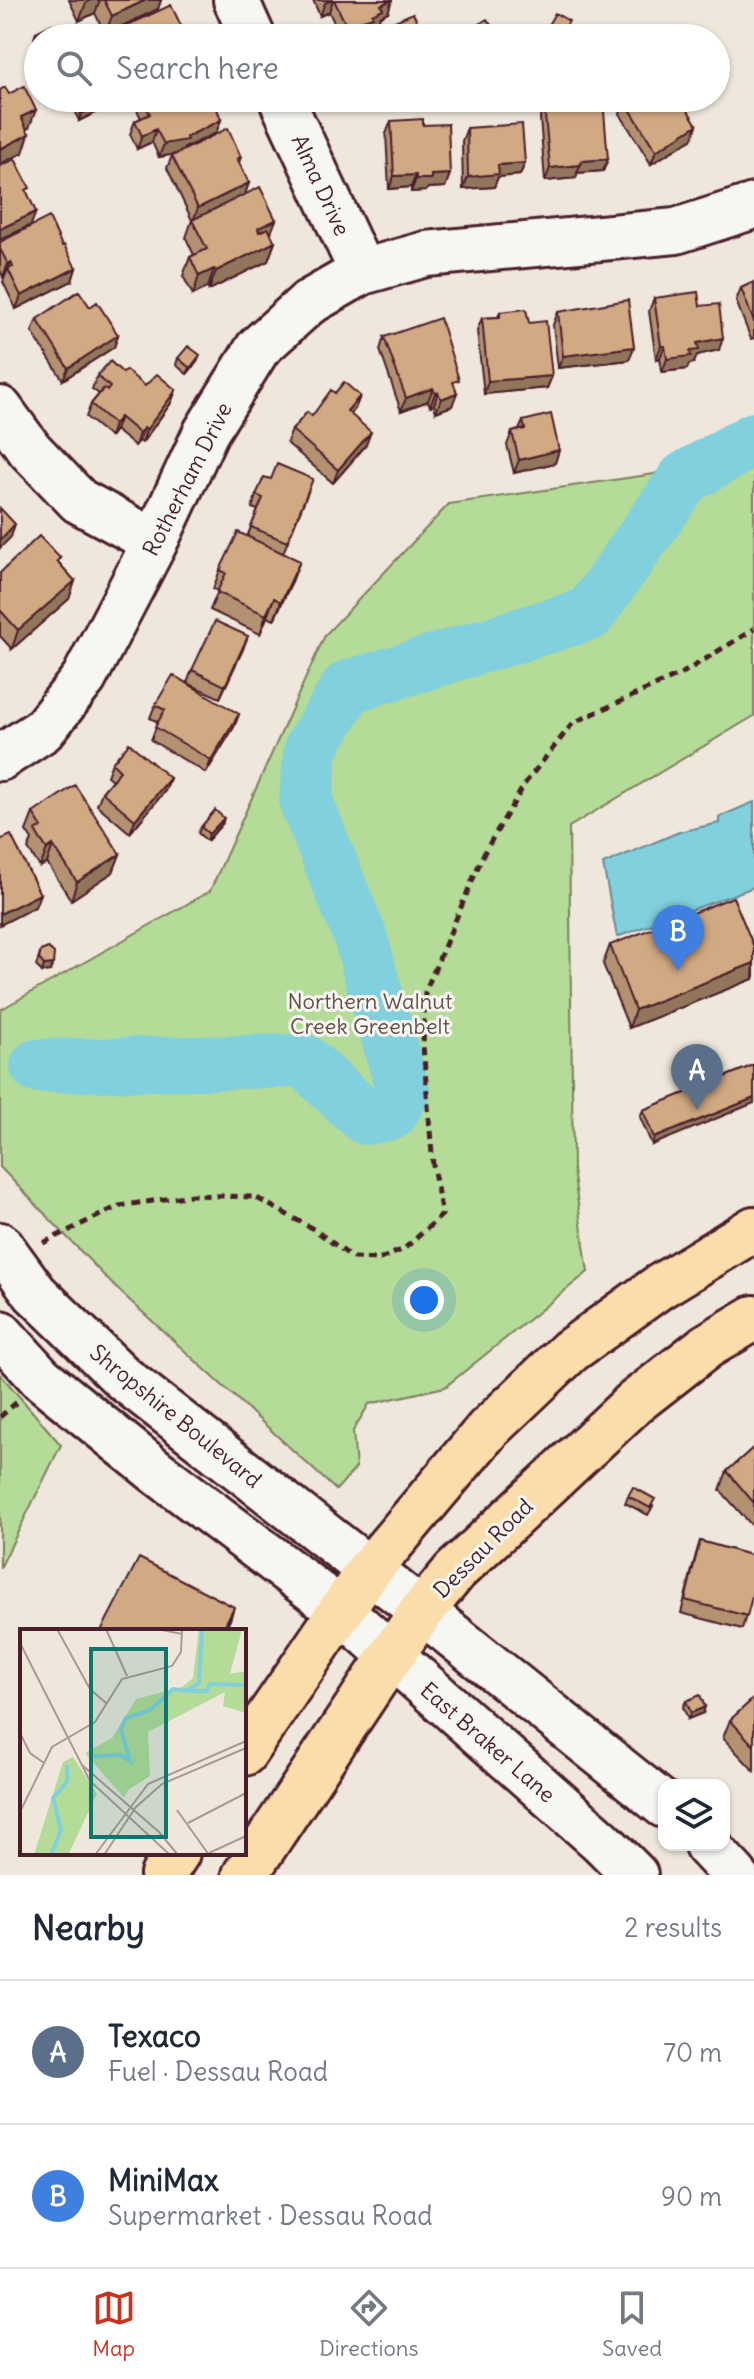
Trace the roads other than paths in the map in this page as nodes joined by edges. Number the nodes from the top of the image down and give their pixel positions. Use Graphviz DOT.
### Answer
graph roads {
  1 [pos="236,0"];
  2 [pos="247,24"];
  3 [pos="288,112"];
  4 [pos="754,206"];
  5 [pos="362,272"];
  6 [pos="0,409"];
  7 [pos="155,542"];
  8 [pos="0,758"];
  9 [pos="754,1229"];
  10 [pos="17,1249"];
  11 [pos="754,1318"];
  12 [pos="0,1333"];
  13 [pos="368,1571"];
  14 [pos="340,1610"];
  15 [pos="422,1611"];
  16 [pos="391,1656"];
  17 [pos="246,1750"];
  18 [pos="658,1800"];
  19 [pos="713,1851"];
  20 [pos="176,1855"];
  21 [pos="163,1875"];
  22 [pos="245,1875"];
  23 [pos="635,1875"];
  24 [pos="735,1875"];
  1 -- 2 [label="street"];
  3 -- 5 [label="street, Alma Drive"];
  4 -- 5 [label="street, Rotherham Drive"];
  5 -- 7 [label="street, Rotherham Drive"];
  6 -- 7 [label="street"];
  7 -- 8 [label="street, Rotherham Drive"];
  9 -- 13 [label="main road"];
  10 -- 13 [label="street, Shropshire Boulevard"];
  11 -- 15 [label="main road, Dessau Road"];
  12 -- 14 [label="street"];
  13 -- 14 [label="main road"];
  13 -- 15 [label="street"];
  14 -- 16 [label="street, East Braker Lane"];
  14 -- 17 [label="main road"];
  15 -- 16 [label="main road, Dessau Road"];
  15 -- 18 [label="street"];
  16 -- 22 [label="main road, Dessau Road"];
  16 -- 23 [label="street, East Braker Lane"];
  19 -- 24 [label="street"];
  20 -- 21 [label="main road"];
}
